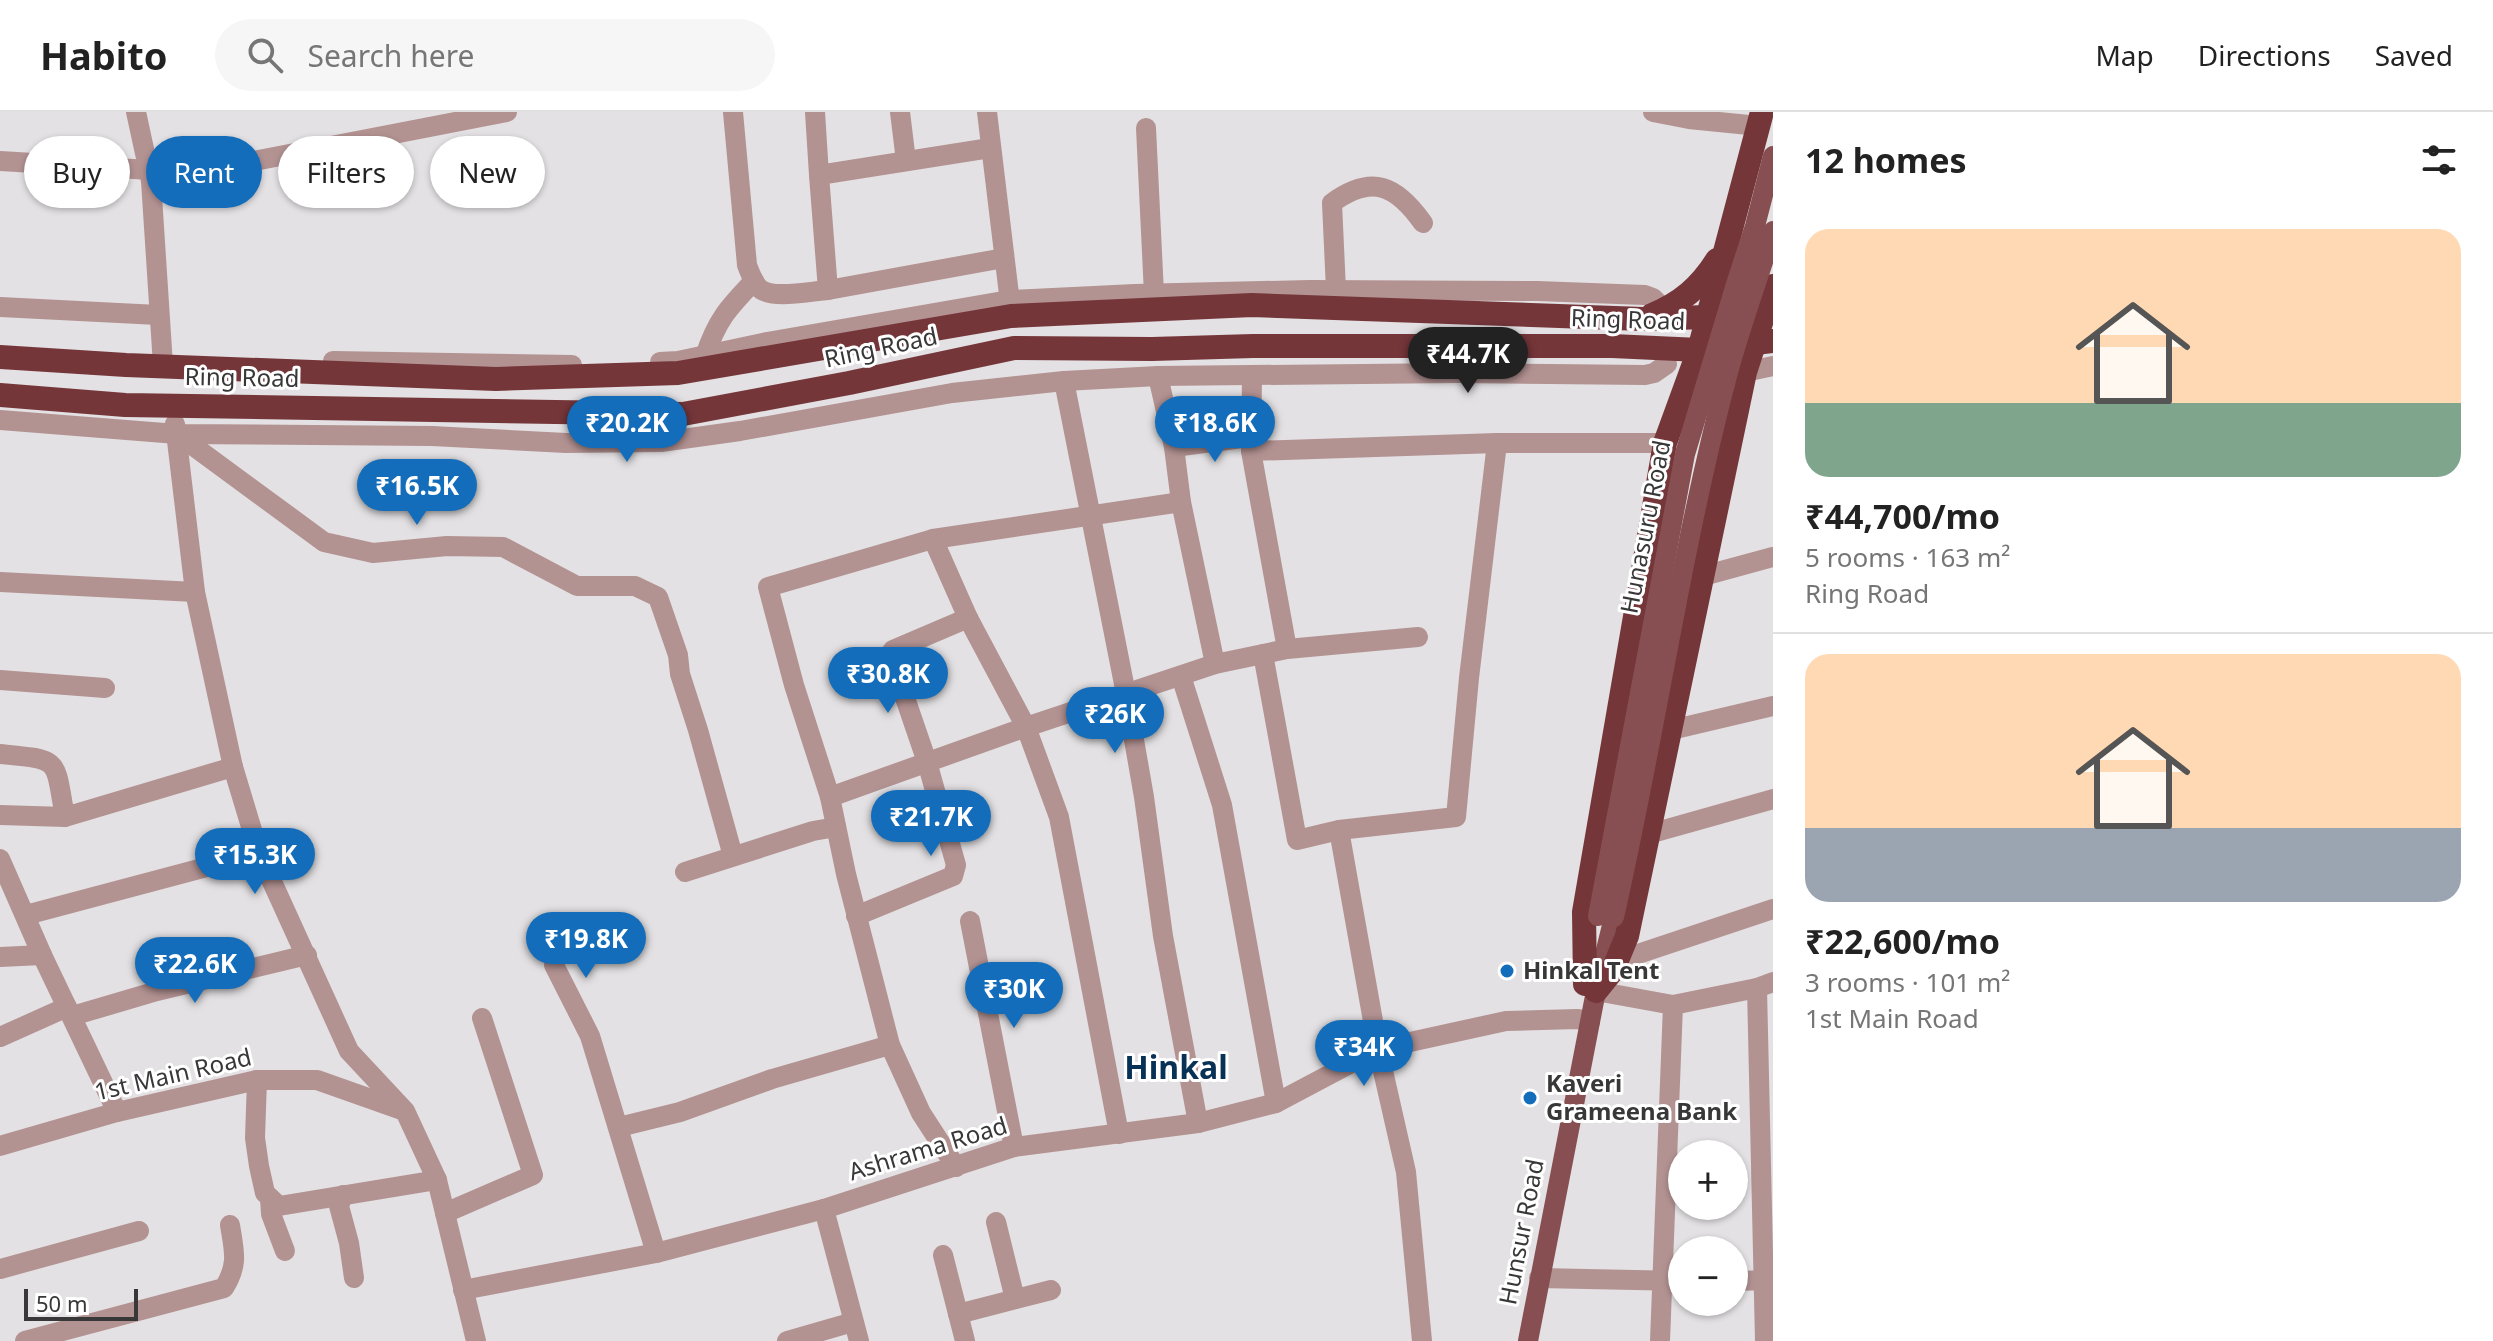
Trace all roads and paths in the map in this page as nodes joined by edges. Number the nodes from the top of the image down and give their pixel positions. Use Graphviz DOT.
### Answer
graph roads {
  1 [pos="136,112"];
  2 [pos="507,112"];
  3 [pos="733,112"];
  4 [pos="815,112"];
  5 [pos="900,112"];
  6 [pos="987,112"];
  7 [pos="1653,112"];
  8 [pos="1760,119"];
  9 [pos="1146,128"];
  10 [pos="990,148"];
  11 [pos="262,156"];
  12 [pos="1773,156"];
  13 [pos="146,158"];
  14 [pos="0,161"];
  15 [pos="906,161"];
  16 [pos="819,175"];
  17 [pos="146,176"];
  18 [pos="152,208"];
  19 [pos="1423,223"];
  20 [pos="1773,231"];
  21 [pos="1727,244"];
  22 [pos="1004,258"];
  23 [pos="754,281"];
  24 [pos="1773,286"];
  25 [pos="828,290"];
  26 [pos="1336,290"];
  27 [pos="1526,291"];
  28 [pos="1154,294"];
  29 [pos="0,307"];
  30 [pos="1010,308"];
  31 [pos="1768,308"];
  32 [pos="1665,310"];
  33 [pos="1470,313"];
  34 [pos="158,315"];
  35 [pos="1707,317"];
  36 [pos="1643,319"];
  37 [pos="1764,342"];
  38 [pos="1647,348"];
  39 [pos="0,349"];
  40 [pos="1699,350"];
  41 [pos="705,356"];
  42 [pos="0,357"];
  43 [pos="163,361"];
  44 [pos="1667,364"];
  45 [pos="1773,366"];
  46 [pos="1745,372"];
  47 [pos="1158,376"];
  48 [pos="1252,376"];
  49 [pos="1064,381"];
  50 [pos="0,395"];
  51 [pos="1681,397"];
  52 [pos="171,404"];
  53 [pos="0,420"];
  54 [pos="177,434"];
  55 [pos="1497,443"];
  56 [pos="1665,443"];
  57 [pos="1251,444"];
  58 [pos="1174,447"];
  59 [pos="1181,502"];
  60 [pos="1091,516"];
  61 [pos="933,539"];
  62 [pos="1773,557"];
  63 [pos="1703,576"];
  64 [pos="0,582"];
  65 [pos="195,592"];
  66 [pos="968,618"];
  67 [pos="1418,637"];
  68 [pos="1287,649"];
  69 [pos="1263,654"];
  70 [pos="1215,664"];
  71 [pos="1181,676"];
  72 [pos="0,680"];
  73 [pos="105,688"];
  74 [pos="1126,694"];
  75 [pos="1773,706"];
  76 [pos="1026,727"];
  77 [pos="1671,730"];
  78 [pos="0,754"];
  79 [pos="927,762"];
  80 [pos="233,767"];
  81 [pos="830,797"];
  82 [pos="1773,799"];
  83 [pos="0,815"];
  84 [pos="65,817"];
  85 [pos="836,827"];
  86 [pos="1339,830"];
  87 [pos="1649,834"];
  88 [pos="259,853"];
  89 [pos="733,856"];
  90 [pos="0,859"];
  91 [pos="685,872"];
  92 [pos="6,886"];
  93 [pos="1773,909"];
  94 [pos="26,915"];
  95 [pos="856,916"];
  96 [pos="1606,916"];
  97 [pos="970,921"];
  98 [pos="42,955"];
  99 [pos="307,955"];
  100 [pos="0,957"];
  101 [pos="1616,964"];
  102 [pos="554,965"];
  103 [pos="1765,985"];
  104 [pos="1590,988"];
  105 [pos="1673,1005"];
  106 [pos="69,1011"];
  107 [pos="482,1018"];
  108 [pos="1584,1021"];
  109 [pos="0,1037"];
  110 [pos="890,1045"];
  111 [pos="1378,1049"];
  112 [pos="257,1080"];
  113 [pos="1276,1103"];
  114 [pos="405,1111"];
  115 [pos="117,1112"];
  116 [pos="1198,1123"];
  117 [pos="619,1127"];
  118 [pos="1119,1134"];
  119 [pos="0,1146"];
  120 [pos="1014,1147"];
  121 [pos="956,1167"];
  122 [pos="437,1180"];
  123 [pos="343,1195"];
  124 [pos="270,1198"];
  125 [pos="824,1209"];
  126 [pos="445,1213"];
  127 [pos="996,1222"];
  128 [pos="230,1225"];
  129 [pos="139,1231"];
  130 [pos="1673,1236"];
  131 [pos="285,1251"];
  132 [pos="656,1253"];
  133 [pos="943,1255"];
  134 [pos="0,1269"];
  135 [pos="354,1278"];
  136 [pos="1539,1278"];
  137 [pos="1768,1280"];
  138 [pos="1668,1281"];
  139 [pos="1748,1281"];
  140 [pos="463,1290"];
  141 [pos="1051,1290"];
  142 [pos="1015,1299"];
  143 [pos="1668,1304"];
  144 [pos="958,1314"];
  145 [pos="856,1332"];
  146 [pos="25,1341"];
  147 [pos="476,1341"];
  148 [pos="787,1341"];
  149 [pos="965,1341"];
  150 [pos="1422,1341"];
  151 [pos="1520,1341"];
  152 [pos="1528,1341"];
  153 [pos="1660,1341"];
  154 [pos="1765,1341"];
  1 -- 13 [label="street"];
  2 -- 11 [label="street"];
  3 -- 23 [label="street"];
  4 -- 16 [label="street"];
  5 -- 15 [label="street"];
  6 -- 10 [label="street"];
  7 -- 8 [label="street"];
  8 -- 21 [label="highway"];
  9 -- 28 [label="street"];
  10 -- 15 [label="street"];
  10 -- 22 [label="street"];
  12 -- 96 [label="main road, Hunasuru Road, bridge"];
  14 -- 17 [label="street"];
  15 -- 16 [label="street"];
  16 -- 25 [label="street"];
  18 -- 34 [label="street"];
  19 -- 26 [label="street"];
  20 -- 96 [label="main road, Hunasuru Road, bridge"];
  21 -- 32 [label="highway"];
  21 -- 35 [label="highway"];
  22 -- 25 [label="street"];
  22 -- 30 [label="street"];
  23 -- 25 [label="street"];
  23 -- 41 [label="street"];
  24 -- 31 [label="highway"];
  26 -- 27 [label="street"];
  26 -- 28 [label="street"];
  27 -- 32 [label="street"];
  27 -- 33 [label="street"];
  28 -- 30 [label="street"];
  29 -- 34 [label="street"];
  30 -- 33 [label="highway, Ring Road"];
  30 -- 41 [label="street"];
  30 -- 43 [label="highway, Ring Road"];
  31 -- 35 [label="highway, Ring Road"];
  31 -- 37 [label="highway"];
  32 -- 36 [label="highway"];
  33 -- 36 [label="highway, Ring Road"];
  34 -- 43 [label="street"];
  35 -- 36 [label="highway, Ring Road"];
  35 -- 40 [label="highway"];
  37 -- 40 [label="highway, Ring Road"];
  37 -- 46 [label="highway"];
  38 -- 40 [label="highway, Ring Road"];
  38 -- 44 [label="highway"];
  38 -- 52 [label="highway, Ring Road"];
  39 -- 43 [label="street"];
  40 -- 51 [label="highway"];
  41 -- 43 [label="street"];
  42 -- 43 [label="highway, Ring Road"];
  44 -- 48 [label="street"];
  44 -- 51 [label="highway"];
  45 -- 46 [label="street"];
  46 -- 63 [label="highway"];
  47 -- 48 [label="street"];
  47 -- 49 [label="street"];
  47 -- 58 [label="street"];
  48 -- 57 [label="street"];
  49 -- 54 [label="street"];
  49 -- 60 [label="street"];
  50 -- 52 [label="highway, Ring Road"];
  51 -- 56 [label="highway"];
  52 -- 54 [label="street"];
  53 -- 54 [label="street"];
  54 -- 65 [label="street"];
  54 -- 89 [label="street"];
  55 -- 56 [label="street"];
  55 -- 57 [label="street"];
  55 -- 86 [label="street"];
  56 -- 104 [label="highway"];
  57 -- 58 [label="street"];
  57 -- 68 [label="street"];
  58 -- 59 [label="street"];
  59 -- 60 [label="street"];
  59 -- 70 [label="street"];
  60 -- 61 [label="street"];
  60 -- 74 [label="street"];
  61 -- 66 [label="street"];
  61 -- 81 [label="street"];
  62 -- 63 [label="street"];
  63 -- 77 [label="highway"];
  64 -- 65 [label="street"];
  65 -- 80 [label="street"];
  66 -- 76 [label="street"];
  66 -- 79 [label="street"];
  67 -- 68 [label="street"];
  68 -- 69 [label="street"];
  69 -- 70 [label="street"];
  69 -- 86 [label="street"];
  70 -- 71 [label="street"];
  71 -- 74 [label="street"];
  71 -- 113 [label="street"];
  72 -- 73 [label="street"];
  74 -- 76 [label="street"];
  74 -- 116 [label="street"];
  75 -- 77 [label="street"];
  76 -- 79 [label="street"];
  76 -- 118 [label="street"];
  77 -- 87 [label="highway"];
  78 -- 84 [label="street"];
  79 -- 81 [label="street"];
  79 -- 95 [label="street"];
  80 -- 84 [label="street"];
  80 -- 88 [label="street"];
  81 -- 85 [label="street"];
  82 -- 87 [label="street"];
  83 -- 84 [label="street"];
  85 -- 89 [label="street"];
  85 -- 95 [label="street"];
  86 -- 111 [label="street"];
  87 -- 101 [label="highway"];
  88 -- 94 [label="street"];
  88 -- 99 [label="street"];
  89 -- 91 [label="street"];
  90 -- 92 [label="street"];
  92 -- 94 [label="street"];
  93 -- 101 [label="street"];
  94 -- 98 [label="street"];
  95 -- 110 [label="street"];
  96 -- 104 [label="main road"];
  97 -- 120 [label="street"];
  98 -- 100 [label="street"];
  98 -- 106 [label="street"];
  99 -- 106 [label="street"];
  99 -- 114 [label="street"];
  101 -- 104 [label="highway"];
  102 -- 117 [label="street"];
  103 -- 105 [label="street"];
  103 -- 137 [label="street"];
  104 -- 105 [label="street"];
  104 -- 108 [label="main road"];
  105 -- 130 [label="street"];
  106 -- 109 [label="street"];
  106 -- 115 [label="street"];
  107 -- 126 [label="street"];
  108 -- 111 [label="street, Ashrama Road"];
  108 -- 136 [label="main road, Hunsur Road"];
  108 -- 151 [label="main road"];
  110 -- 117 [label="street"];
  110 -- 121 [label="street"];
  111 -- 113 [label="street, Ashrama Road"];
  111 -- 150 [label="street"];
  112 -- 114 [label="street, 1st Main Road"];
  112 -- 115 [label="street, 1st Main Road"];
  112 -- 124 [label="street"];
  113 -- 116 [label="street, Ashrama Road"];
  114 -- 122 [label="street"];
  115 -- 119 [label="street, 1st Main Road"];
  116 -- 118 [label="street, Ashrama Road"];
  117 -- 132 [label="street"];
  118 -- 120 [label="street, Ashrama Road"];
  120 -- 121 [label="street, Ashrama Road"];
  121 -- 125 [label="street, Ashrama Road"];
  122 -- 123 [label="street"];
  122 -- 126 [label="street"];
  123 -- 124 [label="street"];
  123 -- 135 [label="street"];
  124 -- 131 [label="street"];
  125 -- 132 [label="street, Ashrama Road"];
  125 -- 145 [label="street"];
  126 -- 140 [label="street"];
  127 -- 142 [label="street"];
  128 -- 146 [label="street"];
  129 -- 134 [label="street"];
  132 -- 140 [label="street, Ashrama Road"];
  133 -- 144 [label="street"];
  136 -- 138 [label="street"];
  136 -- 152 [label="main road, Hunsur Road"];
  137 -- 139 [label="street"];
  137 -- 154 [label="street"];
  140 -- 147 [label="street"];
  141 -- 142 [label="street"];
  142 -- 144 [label="street"];
  143 -- 153 [label="street"];
  144 -- 149 [label="street"];
  145 -- 148 [label="street"];
}
